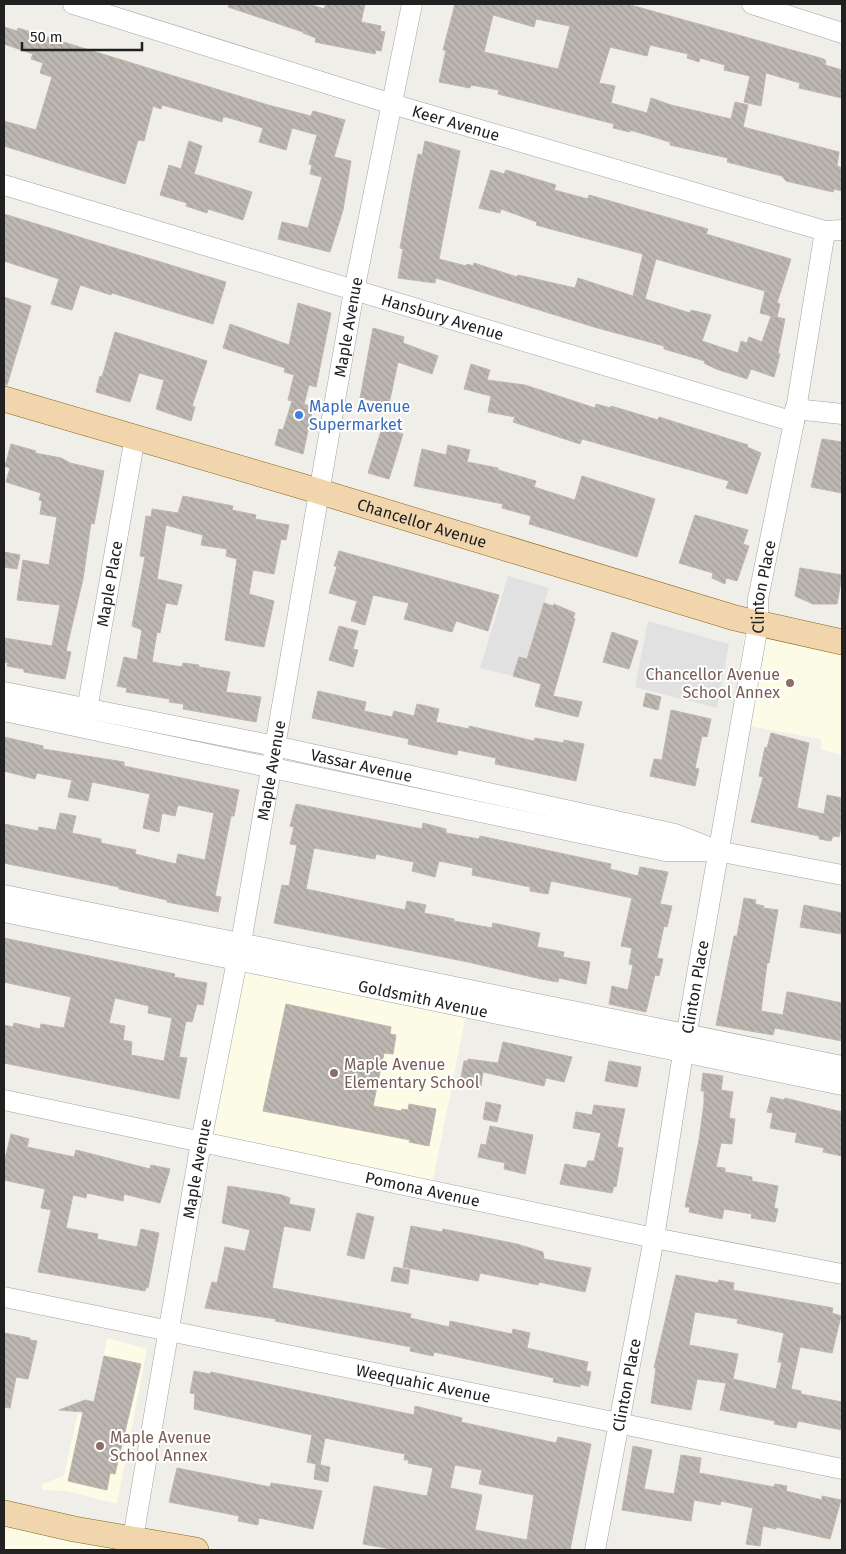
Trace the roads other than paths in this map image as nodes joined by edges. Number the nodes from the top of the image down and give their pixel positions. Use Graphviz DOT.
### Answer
graph roads {
  1 [pos="73,4"];
  2 [pos="412,4"];
  3 [pos="754,4"];
  4 [pos="842,33"];
  5 [pos="392,104"];
  6 [pos="4,186"];
  7 [pos="834,231"];
  8 [pos="354,291"];
  9 [pos="4,399"];
  10 [pos="842,414"];
  11 [pos="794,416"];
  12 [pos="135,437"];
  13 [pos="319,491"];
  14 [pos="758,625"];
  15 [pos="842,642"];
  16 [pos="4,692"];
  17 [pos="4,711"];
  18 [pos="84,719"];
  19 [pos="276,746"];
  20 [pos="271,766"];
  21 [pos="494,804"];
  22 [pos="717,851"];
  23 [pos="842,875"];
  24 [pos="4,895"];
  25 [pos="4,912"];
  26 [pos="239,952"];
  27 [pos="685,1043"];
  28 [pos="842,1066"];
  29 [pos="842,1085"];
  30 [pos="4,1100"];
  31 [pos="200,1142"];
  32 [pos="654,1238"];
  33 [pos="842,1274"];
  34 [pos="4,1297"];
  35 [pos="168,1332"];
  36 [pos="619,1424"];
  37 [pos="842,1468"];
  38 [pos="4,1513"];
  39 [pos="132,1538"];
  40 [pos="196,1550"];
  41 [pos="595,1550"];
  1 -- 5 [label="street, Keer Avenue"];
  2 -- 5 [label="street, Maple Avenue"];
  3 -- 4 [label="street"];
  5 -- 7 [label="street, Keer Avenue"];
  5 -- 8 [label="street, Maple Avenue"];
  6 -- 8 [label="street, Hansbury Avenue"];
  7 -- 11 [label="street, Clinton Place"];
  8 -- 11 [label="street, Hansbury Avenue"];
  8 -- 13 [label="street, Maple Avenue"];
  9 -- 12 [label="main road, Chancellor Avenue"];
  10 -- 11 [label="street, Hansbury Avenue"];
  11 -- 14 [label="street, Clinton Place"];
  12 -- 13 [label="main road, Chancellor Avenue"];
  12 -- 18 [label="street, Maple Place"];
  13 -- 14 [label="main road, Chancellor Avenue"];
  13 -- 19 [label="street, Maple Avenue"];
  14 -- 15 [label="main road, Chancellor Avenue"];
  14 -- 22 [label="street, Clinton Place"];
  16 -- 18 [label="street, Vassar Avenue"];
  17 -- 18 [label="street, Vassar Avenue"];
  18 -- 19 [label="street, Vassar Avenue"];
  18 -- 20 [label="street, Vassar Avenue"];
  19 -- 20 [label="street, Maple Avenue"];
  19 -- 21 [label="street, Vassar Avenue"];
  20 -- 21 [label="street, Vassar Avenue"];
  20 -- 26 [label="street, Maple Avenue"];
  21 -- 22 [label="street, Vassar Avenue"];
  22 -- 23 [label="street, Vassar Avenue"];
  22 -- 27 [label="street, Clinton Place"];
  24 -- 26 [label="street, Goldsmith Avenue"];
  25 -- 26 [label="street, Goldsmith Avenue"];
  26 -- 27 [label="street, Goldsmith Avenue"];
  26 -- 31 [label="street, Maple Avenue"];
  27 -- 28 [label="street, Goldsmith Avenue"];
  27 -- 29 [label="street, Goldsmith Avenue"];
  27 -- 32 [label="street, Clinton Place"];
  30 -- 31 [label="street, Pomona Avenue"];
  31 -- 32 [label="street, Pomona Avenue"];
  31 -- 35 [label="street, Maple Avenue"];
  32 -- 33 [label="street, Pomona Avenue"];
  32 -- 36 [label="street, Clinton Place"];
  34 -- 35 [label="street, Weequahic Avenue"];
  35 -- 36 [label="street, Weequahic Avenue"];
  35 -- 39 [label="street, Maple Avenue"];
  36 -- 37 [label="street, Weequahic Avenue"];
  36 -- 41 [label="street, Clinton Place"];
  38 -- 39 [label="main road"];
  39 -- 40 [label="main road"];
}
